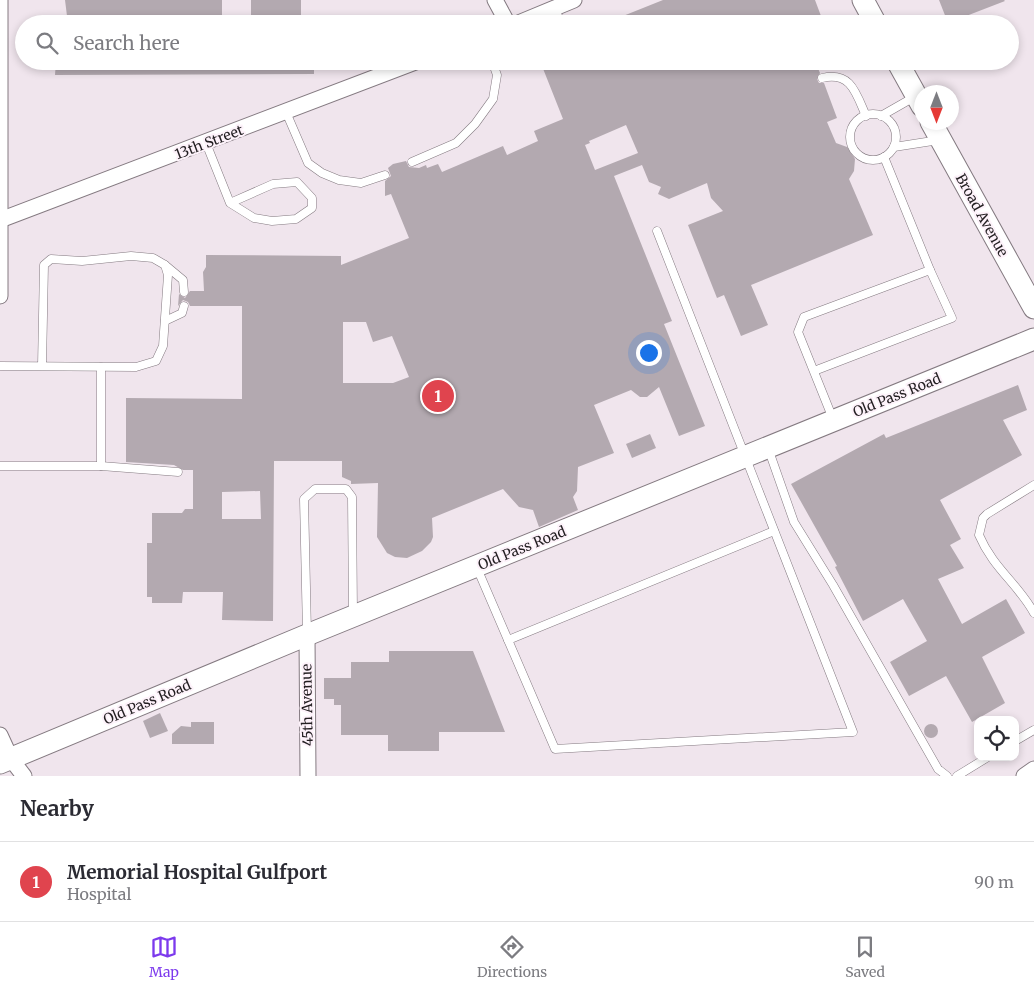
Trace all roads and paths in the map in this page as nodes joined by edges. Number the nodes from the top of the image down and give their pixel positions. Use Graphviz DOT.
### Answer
graph roads {
  1 [pos="0,0"];
  2 [pos="495,0"];
  3 [pos="574,0"];
  4 [pos="863,0"];
  5 [pos="554,8"];
  6 [pos="503,15"];
  7 [pos="537,15"];
  8 [pos="558,15"];
  9 [pos="871,15"];
  10 [pos="395,70"];
  11 [pos="495,70"];
  12 [pos="901,70"];
  13 [pos="822,78"];
  14 [pos="914,92"];
  15 [pos="914,103"];
  16 [pos="286,112"];
  17 [pos="866,116"];
  18 [pos="881,116"];
  19 [pos="935,131"];
  20 [pos="206,143"];
  21 [pos="894,147"];
  22 [pos="884,157"];
  23 [pos="412,162"];
  24 [pos="385,175"];
  25 [pos="230,203"];
  26 [pos="1,220"];
  27 [pos="656,231"];
  28 [pos="165,265"];
  29 [pos="930,270"];
  30 [pos="184,292"];
  31 [pos="0,296"];
  32 [pos="184,306"];
  33 [pos="1034,308"];
  34 [pos="165,322"];
  35 [pos="1034,340"];
  36 [pos="0,366"];
  37 [pos="42,366"];
  38 [pos="101,367"];
  39 [pos="814,371"];
  40 [pos="834,421"];
  41 [pos="768,448"];
  42 [pos="745,457"];
  43 [pos="0,466"];
  44 [pos="101,466"];
  45 [pos="178,472"];
  46 [pos="1034,485"];
  47 [pos="774,531"];
  48 [pos="476,566"];
  49 [pos="1034,613"];
  50 [pos="353,616"];
  51 [pos="307,635"];
  52 [pos="508,640"];
  53 [pos="1034,730"];
  54 [pos="0,735"];
  55 [pos="1019,739"];
  56 [pos="5,761"];
  57 [pos="982,761"];
  58 [pos="1034,769"];
  59 [pos="24,776"];
  60 [pos="308,776"];
  61 [pos="947,776"];
  62 [pos="958,776"];
  63 [pos="1024,776"];
  1 -- 26 [label="street"];
  2 -- 6 [label="street"];
  3 -- 5 [label="street"];
  4 -- 9 [label="main road"];
  5 -- 7 [label="street"];
  5 -- 8 [label="lane"];
  10 -- 16 [label="street, 13th Street"];
  11 -- 23 [label="lane"];
  12 -- 14 [label="main road"];
  13 -- 17 [label="lane"];
  15 -- 18 [label="lane"];
  16 -- 20 [label="street, 13th Street"];
  16 -- 24 [label="lane"];
  17 -- 18 [label="lane"];
  17 -- 22 [label="lane"];
  18 -- 21 [label="lane"];
  19 -- 21 [label="lane"];
  19 -- 33 [label="main road, Broad Avenue"];
  20 -- 25 [label="lane"];
  20 -- 26 [label="street, 13th Street"];
  21 -- 22 [label="lane"];
  22 -- 29 [label="lane"];
  25 -- 25 [label="lane"];
  26 -- 31 [label="street"];
  27 -- 42 [label="lane"];
  28 -- 30 [label="lane"];
  28 -- 34 [label="lane"];
  28 -- 37 [label="lane"];
  29 -- 39 [label="lane"];
  29 -- 39 [label="lane"];
  32 -- 34 [label="lane"];
  34 -- 38 [label="lane"];
  35 -- 40 [label="main road, Old Pass Road"];
  36 -- 37 [label="lane"];
  37 -- 38 [label="lane"];
  38 -- 44 [label="lane"];
  39 -- 40 [label="lane"];
  40 -- 41 [label="main road, Old Pass Road"];
  41 -- 42 [label="main road, Old Pass Road"];
  41 -- 61 [label="lane"];
  42 -- 47 [label="lane"];
  42 -- 48 [label="main road, Old Pass Road"];
  43 -- 44 [label="lane"];
  44 -- 45 [label="lane"];
  46 -- 49 [label="lane"];
  47 -- 52 [label="lane"];
  47 -- 52 [label="lane"];
  48 -- 50 [label="main road, Old Pass Road"];
  48 -- 52 [label="lane"];
  50 -- 51 [label="main road, Old Pass Road"];
  50 -- 51 [label="lane"];
  51 -- 56 [label="main road, Old Pass Road"];
  51 -- 60 [label="street, 45th Avenue"];
  53 -- 55 [label="lane"];
  54 -- 56 [label="street"];
  56 -- 59 [label="street"];
  57 -- 62 [label="lane"];
  58 -- 63 [label="street"];
}
